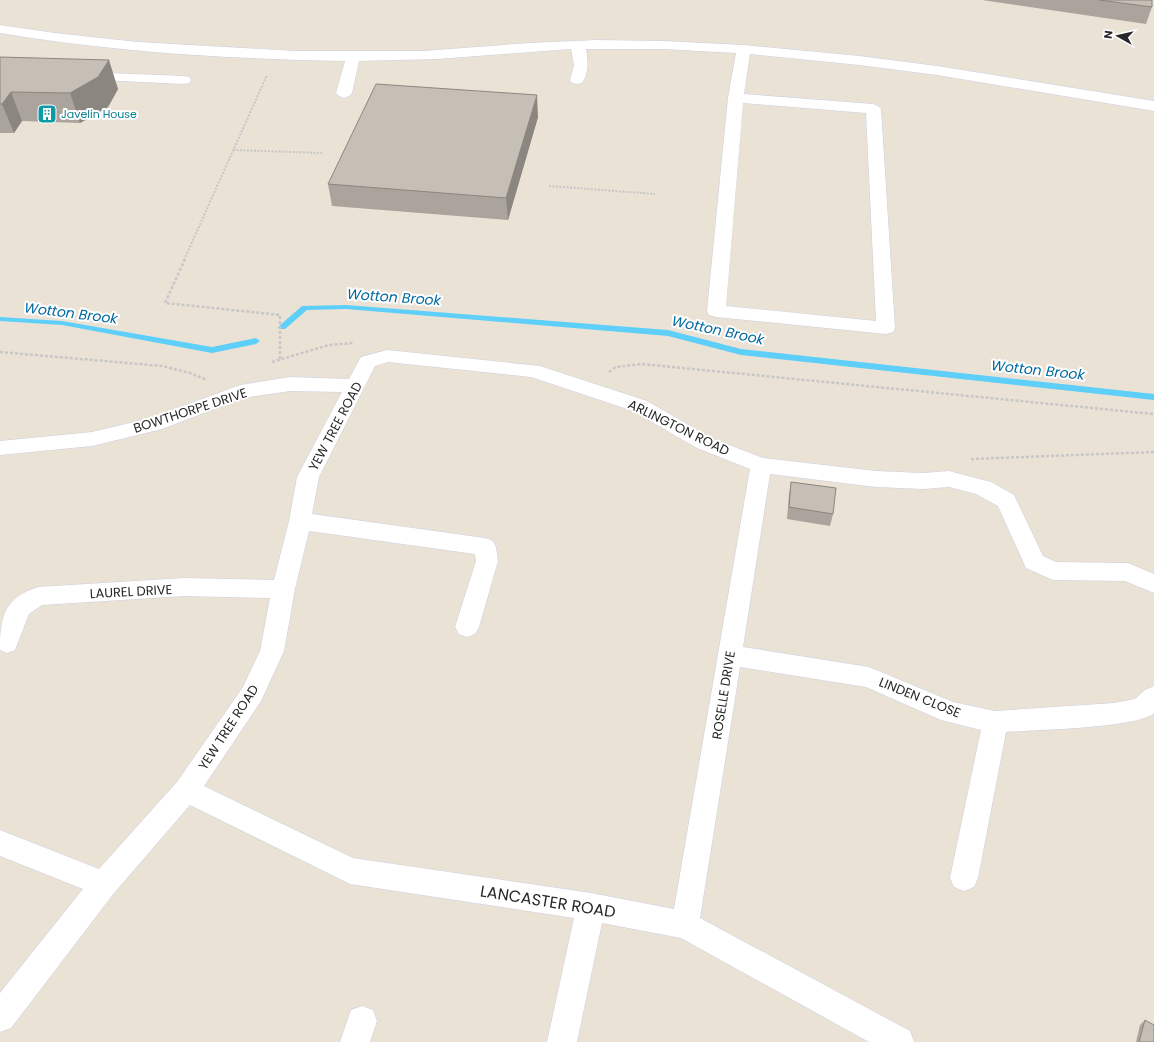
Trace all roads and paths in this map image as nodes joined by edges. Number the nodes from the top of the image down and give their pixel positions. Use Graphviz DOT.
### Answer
graph roads {
  1 [pos="0,29"];
  2 [pos="578,45"];
  3 [pos="744,49"];
  4 [pos="276,55"];
  5 [pos="353,57"];
  6 [pos="69,75"];
  7 [pos="184,80"];
  8 [pos="576,80"];
  9 [pos="344,93"];
  10 [pos="736,98"];
  11 [pos="1154,106"];
  12 [pos="233,150"];
  13 [pos="322,153"];
  14 [pos="549,186"];
  15 [pos="655,194"];
  16 [pos="0,352"];
  17 [pos="387,356"];
  18 [pos="607,374"];
  19 [pos="211,382"];
  20 [pos="290,384"];
  21 [pos="356,386"];
  22 [pos="1154,414"];
  23 [pos="0,448"];
  24 [pos="761,465"];
  25 [pos="300,521"];
  26 [pos="1154,584"];
  27 [pos="283,589"];
  28 [pos="467,627"];
  29 [pos="8,643"];
  30 [pos="729,655"];
  31 [pos="1154,697"];
  32 [pos="995,722"];
  33 [pos="186,790"];
  34 [pos="0,842"];
  35 [pos="964,878"];
  36 [pos="104,884"];
  37 [pos="590,907"];
  38 [pos="685,925"];
  39 [pos="0,1017"];
  40 [pos="562,1042"];
  41 [pos="898,1042"];
  1 -- 4 [label="street"];
  2 -- 3 [label="street"];
  2 -- 5 [label="street"];
  2 -- 8 [label="street"];
  3 -- 10 [label="street"];
  3 -- 11 [label="street"];
  4 -- 5 [label="street"];
  4 -- 12 [label="path"];
  5 -- 9 [label="street"];
  6 -- 7 [label="street"];
  10 -- 10 [label="street"];
  12 -- 13 [label="path"];
  12 -- 20 [label="path"];
  14 -- 15 [label="path"];
  16 -- 19 [label="path"];
  17 -- 21 [label="street, YEW TREE ROAD"];
  17 -- 24 [label="street, ARLINGTON ROAD"];
  18 -- 22 [label="path"];
  20 -- 21 [label="street, BOWTHORPE DRIVE"];
  20 -- 23 [label="street, BOWTHORPE DRIVE"];
  21 -- 25 [label="street, YEW TREE ROAD"];
  24 -- 26 [label="street, ARLINGTON ROAD"];
  24 -- 30 [label="street, ROSELLE DRIVE"];
  25 -- 27 [label="street, YEW TREE ROAD"];
  25 -- 28 [label="street"];
  27 -- 29 [label="street, LAUREL DRIVE"];
  27 -- 33 [label="street, YEW TREE ROAD"];
  30 -- 32 [label="street, LINDEN CLOSE"];
  30 -- 38 [label="street, ROSELLE DRIVE"];
  31 -- 32 [label="street, LINDEN CLOSE"];
  32 -- 35 [label="street"];
  33 -- 36 [label="street, YEW TREE ROAD"];
  33 -- 37 [label="street, LANCASTER ROAD"];
  34 -- 36 [label="street"];
  36 -- 39 [label="street, YEW TREE ROAD"];
  37 -- 38 [label="street, LANCASTER ROAD"];
  37 -- 40 [label="street"];
  38 -- 41 [label="street, LANCASTER ROAD"];
}
